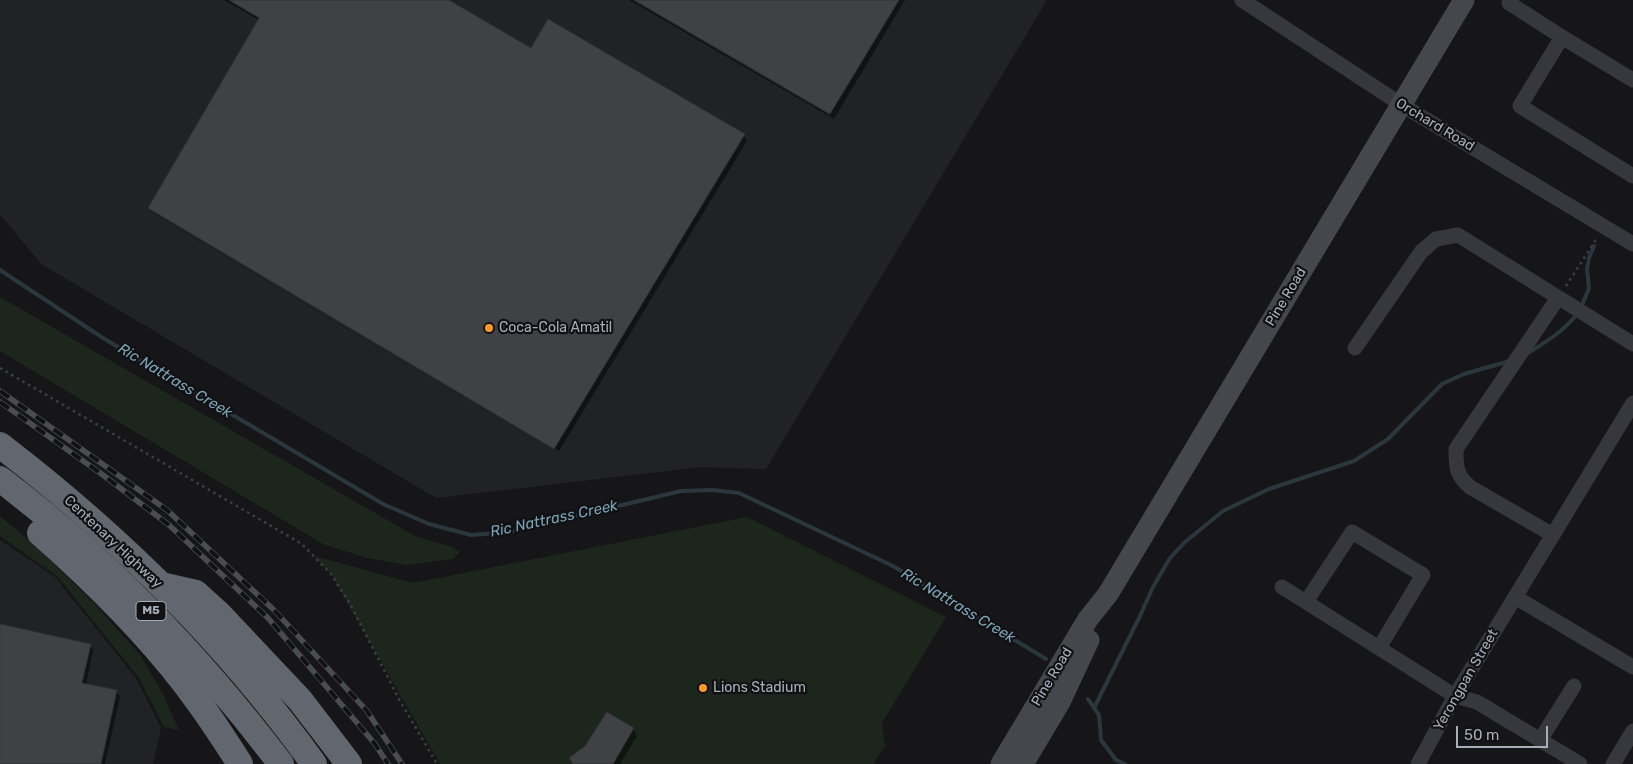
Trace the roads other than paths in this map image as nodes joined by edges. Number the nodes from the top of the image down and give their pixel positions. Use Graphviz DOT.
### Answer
graph roads {
  1 [pos="1242,0"];
  2 [pos="1464,0"];
  3 [pos="1509,3"];
  4 [pos="1562,37"];
  5 [pos="1633,80"];
  6 [pos="1402,105"];
  7 [pos="1633,176"];
  8 [pos="1633,244"];
  9 [pos="1558,298"];
  10 [pos="1633,344"];
  11 [pos="1355,348"];
  12 [pos="1633,403"];
  13 [pos="0,445"];
  14 [pos="0,479"];
  15 [pos="0,500"];
  16 [pos="1553,535"];
  17 [pos="160,585"];
  18 [pos="1282,586"];
  19 [pos="1108,594"];
  20 [pos="1515,597"];
  21 [pos="1306,602"];
  22 [pos="1379,648"];
  23 [pos="1633,667"];
  24 [pos="1574,686"];
  25 [pos="1455,696"];
  26 [pos="1633,730"];
  27 [pos="1540,740"];
  28 [pos="240,764"];
  29 [pos="281,764"];
  30 [pos="314,764"];
  31 [pos="349,764"];
  32 [pos="1000,764"];
  33 [pos="1023,764"];
  34 [pos="1418,764"];
  35 [pos="1580,764"];
  36 [pos="1614,764"];
  1 -- 6 [label="street, Orchard Road"];
  2 -- 6 [label="street, Pine Road"];
  3 -- 4 [label="street"];
  4 -- 5 [label="street"];
  4 -- 7 [label="street"];
  6 -- 8 [label="street, Orchard Road"];
  6 -- 19 [label="street, Pine Road"];
  9 -- 10 [label="street"];
  9 -- 11 [label="street"];
  9 -- 16 [label="street"];
  12 -- 16 [label="street, Yerongpan Street"];
  13 -- 17 [label="highway, Centenary Highway / M5"];
  14 -- 29 [label="highway, Centenary Highway / M5"];
  15 -- 28 [label="highway"];
  16 -- 20 [label="street, Yerongpan Street"];
  17 -- 30 [label="highway, Centenary Highway / M5"];
  17 -- 31 [label="highway"];
  18 -- 21 [label="street"];
  19 -- 32 [label="street, Pine Road"];
  19 -- 33 [label="street, Pine Road"];
  20 -- 23 [label="street"];
  20 -- 25 [label="street, Yerongpan Street"];
  21 -- 22 [label="street"];
  21 -- 22 [label="street"];
  22 -- 25 [label="street"];
  24 -- 27 [label="street"];
  25 -- 27 [label="street"];
  25 -- 34 [label="street, Yerongpan Street"];
  26 -- 36 [label="street"];
  27 -- 35 [label="street"];
}
